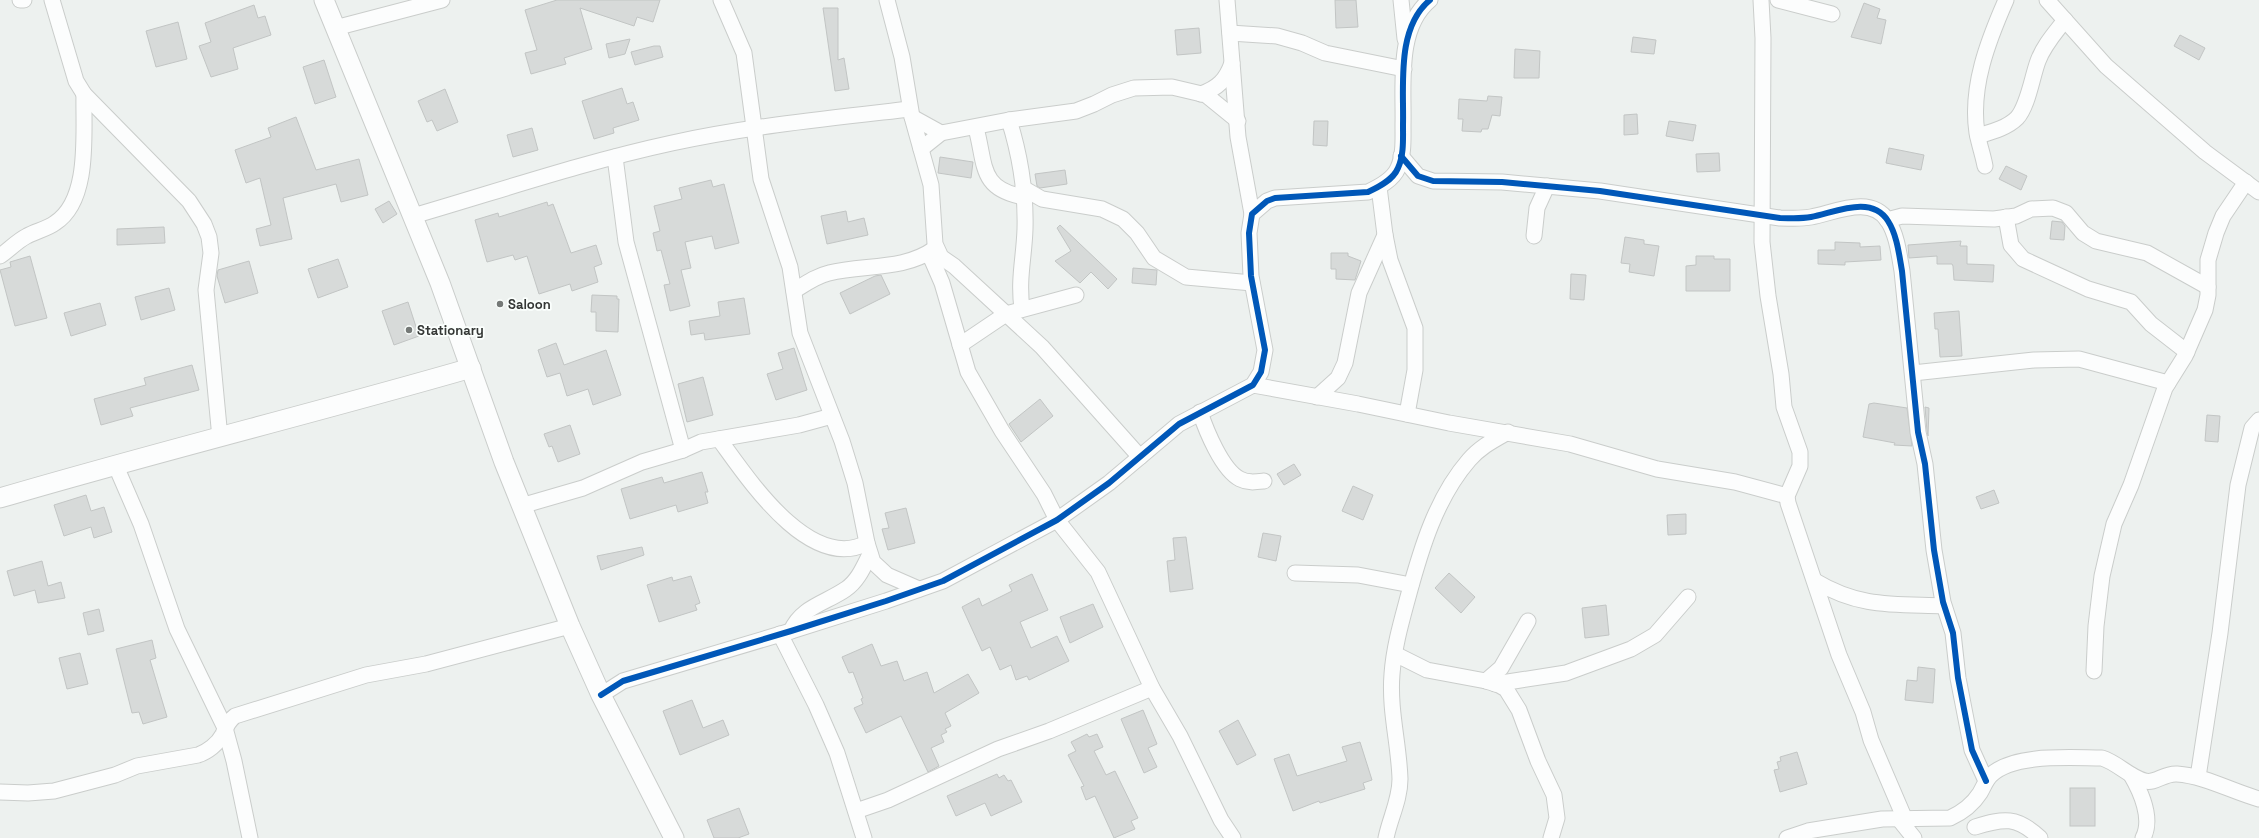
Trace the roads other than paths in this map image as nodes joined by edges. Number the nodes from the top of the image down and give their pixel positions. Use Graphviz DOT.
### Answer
graph roads {
  1 [pos="20,0"];
  2 [pos="24,0"];
  3 [pos="52,0"];
  4 [pos="324,0"];
  5 [pos="442,0"];
  6 [pos="721,0"];
  7 [pos="887,0"];
  8 [pos="1227,0"];
  9 [pos="1401,0"];
  10 [pos="1430,0"];
  11 [pos="1761,0"];
  12 [pos="1778,0"];
  13 [pos="2006,0"];
  14 [pos="2047,0"];
  15 [pos="1832,14"];
  16 [pos="2065,20"];
  17 [pos="335,28"];
  18 [pos="1230,32"];
  19 [pos="1406,49"];
  20 [pos="1232,62"];
  21 [pos="1404,69"];
  22 [pos="84,94"];
  23 [pos="1201,94"];
  24 [pos="911,113"];
  25 [pos="1009,120"];
  26 [pos="1238,121"];
  27 [pos="753,128"];
  28 [pos="976,128"];
  29 [pos="941,134"];
  30 [pos="1978,136"];
  31 [pos="921,149"];
  32 [pos="1401,156"];
  33 [pos="616,157"];
  34 [pos="1985,166"];
  35 [pos="2246,182"];
  36 [pos="1379,186"];
  37 [pos="1547,186"];
  38 [pos="1023,192"];
  39 [pos="2259,192"];
  40 [pos="1252,214"];
  41 [pos="1761,214"];
  42 [pos="413,216"];
  43 [pos="2006,217"];
  44 [pos="1887,220"];
  45 [pos="1384,235"];
  46 [pos="1534,236"];
  47 [pos="932,251"];
  48 [pos="0,256"];
  49 [pos="1252,283"];
  50 [pos="2208,287"];
  51 [pos="794,291"];
  52 [pos="1076,295"];
  53 [pos="1022,309"];
  54 [pos="1006,314"];
  55 [pos="960,345"];
  56 [pos="2187,352"];
  57 [pos="471,368"];
  58 [pos="1913,372"];
  59 [pos="2168,383"];
  60 [pos="1253,385"];
  61 [pos="1317,397"];
  62 [pos="1200,412"];
  63 [pos="1407,414"];
  64 [pos="832,416"];
  65 [pos="2259,420"];
  66 [pos="1508,432"];
  67 [pos="220,438"];
  68 [pos="718,439"];
  69 [pos="683,450"];
  70 [pos="1140,457"];
  71 [pos="115,464"];
  72 [pos="1264,481"];
  73 [pos="1787,496"];
  74 [pos="0,498"];
  75 [pos="521,506"];
  76 [pos="1057,520"];
  77 [pos="868,548"];
  78 [pos="1295,573"];
  79 [pos="1814,581"];
  80 [pos="1411,585"];
  81 [pos="919,589"];
  82 [pos="1688,598"];
  83 [pos="1944,606"];
  84 [pos="1528,621"];
  85 [pos="570,626"];
  86 [pos="786,633"];
  87 [pos="1394,654"];
  88 [pos="2094,671"];
  89 [pos="1491,683"];
  90 [pos="1152,688"];
  91 [pos="601,695"];
  92 [pos="225,728"];
  93 [pos="2131,775"];
  94 [pos="2198,777"];
  95 [pos="1986,781"];
  96 [pos="0,792"];
  97 [pos="2259,799"];
  98 [pos="856,811"];
  99 [pos="1956,815"];
  100 [pos="1901,818"];
  101 [pos="1978,832"];
  102 [pos="250,838"];
  103 [pos="674,838"];
  104 [pos="864,838"];
  105 [pos="1233,838"];
  106 [pos="1386,838"];
  107 [pos="1551,838"];
  108 [pos="1787,838"];
  109 [pos="1914,838"];
  110 [pos="2040,838"];
  111 [pos="2144,838"];
  1 -- 2 [label="street"];
  3 -- 22 [label="street"];
  4 -- 17 [label="street"];
  5 -- 17 [label="street"];
  6 -- 27 [label="street"];
  7 -- 24 [label="street"];
  8 -- 18 [label="street"];
  9 -- 19 [label="street"];
  10 -- 19 [label="street"];
  11 -- 41 [label="street"];
  12 -- 15 [label="street"];
  13 -- 30 [label="street"];
  14 -- 16 [label="street"];
  16 -- 30 [label="street"];
  16 -- 35 [label="street"];
  17 -- 42 [label="street"];
  18 -- 20 [label="street"];
  18 -- 21 [label="street"];
  19 -- 21 [label="street"];
  20 -- 23 [label="street"];
  20 -- 26 [label="street"];
  21 -- 32 [label="street"];
  22 -- 48 [label="street"];
  22 -- 67 [label="street"];
  23 -- 25 [label="street"];
  23 -- 26 [label="street"];
  24 -- 27 [label="street"];
  24 -- 29 [label="street"];
  24 -- 31 [label="street"];
  25 -- 28 [label="street"];
  25 -- 38 [label="street"];
  26 -- 40 [label="street"];
  27 -- 33 [label="street"];
  27 -- 51 [label="street"];
  28 -- 29 [label="street"];
  28 -- 38 [label="street"];
  29 -- 31 [label="street"];
  30 -- 34 [label="street"];
  31 -- 47 [label="street"];
  32 -- 36 [label="street"];
  32 -- 37 [label="street"];
  33 -- 42 [label="street"];
  33 -- 69 [label="street"];
  35 -- 39 [label="street"];
  35 -- 50 [label="street"];
  36 -- 40 [label="street"];
  36 -- 45 [label="street"];
  37 -- 41 [label="street"];
  37 -- 46 [label="street"];
  38 -- 49 [label="street"];
  38 -- 53 [label="street"];
  40 -- 49 [label="street"];
  41 -- 44 [label="street"];
  41 -- 73 [label="street"];
  42 -- 57 [label="street"];
  43 -- 44 [label="street"];
  43 -- 50 [label="street"];
  43 -- 56 [label="street"];
  44 -- 58 [label="street"];
  45 -- 61 [label="street"];
  45 -- 63 [label="street"];
  47 -- 51 [label="street"];
  47 -- 54 [label="street"];
  47 -- 55 [label="street"];
  49 -- 60 [label="street"];
  50 -- 56 [label="street"];
  51 -- 64 [label="street"];
  52 -- 53 [label="street"];
  53 -- 54 [label="street"];
  54 -- 55 [label="street"];
  54 -- 70 [label="street"];
  55 -- 76 [label="street"];
  56 -- 59 [label="street"];
  57 -- 67 [label="street"];
  57 -- 75 [label="street"];
  58 -- 59 [label="street"];
  58 -- 83 [label="street"];
  59 -- 88 [label="street"];
  60 -- 61 [label="street"];
  60 -- 62 [label="street"];
  61 -- 63 [label="street"];
  62 -- 70 [label="street"];
  62 -- 72 [label="street"];
  63 -- 66 [label="street"];
  64 -- 68 [label="street"];
  64 -- 77 [label="street"];
  65 -- 94 [label="street"];
  66 -- 73 [label="street"];
  66 -- 80 [label="street"];
  67 -- 71 [label="street"];
  68 -- 69 [label="street"];
  68 -- 77 [label="street"];
  69 -- 75 [label="street"];
  70 -- 76 [label="street"];
  71 -- 74 [label="street"];
  71 -- 92 [label="street"];
  73 -- 79 [label="street"];
  75 -- 85 [label="street"];
  76 -- 81 [label="street"];
  76 -- 90 [label="street"];
  77 -- 81 [label="street"];
  77 -- 86 [label="street"];
  78 -- 80 [label="street"];
  79 -- 83 [label="street"];
  79 -- 100 [label="street"];
  80 -- 87 [label="street"];
  81 -- 86 [label="street"];
  82 -- 89 [label="street"];
  83 -- 95 [label="street"];
  84 -- 89 [label="street"];
  85 -- 91 [label="street"];
  85 -- 92 [label="street"];
  86 -- 91 [label="street"];
  86 -- 98 [label="street"];
  87 -- 89 [label="street"];
  87 -- 106 [label="street"];
  89 -- 107 [label="street"];
  90 -- 98 [label="street"];
  90 -- 105 [label="street"];
  91 -- 103 [label="street"];
  92 -- 96 [label="street"];
  92 -- 102 [label="street"];
  93 -- 94 [label="street"];
  93 -- 95 [label="street"];
  93 -- 111 [label="street"];
  94 -- 97 [label="street"];
  95 -- 99 [label="street"];
  98 -- 104 [label="street"];
  99 -- 100 [label="street"];
  99 -- 101 [label="street"];
  100 -- 108 [label="street"];
  100 -- 109 [label="street"];
  101 -- 110 [label="street"];
}
